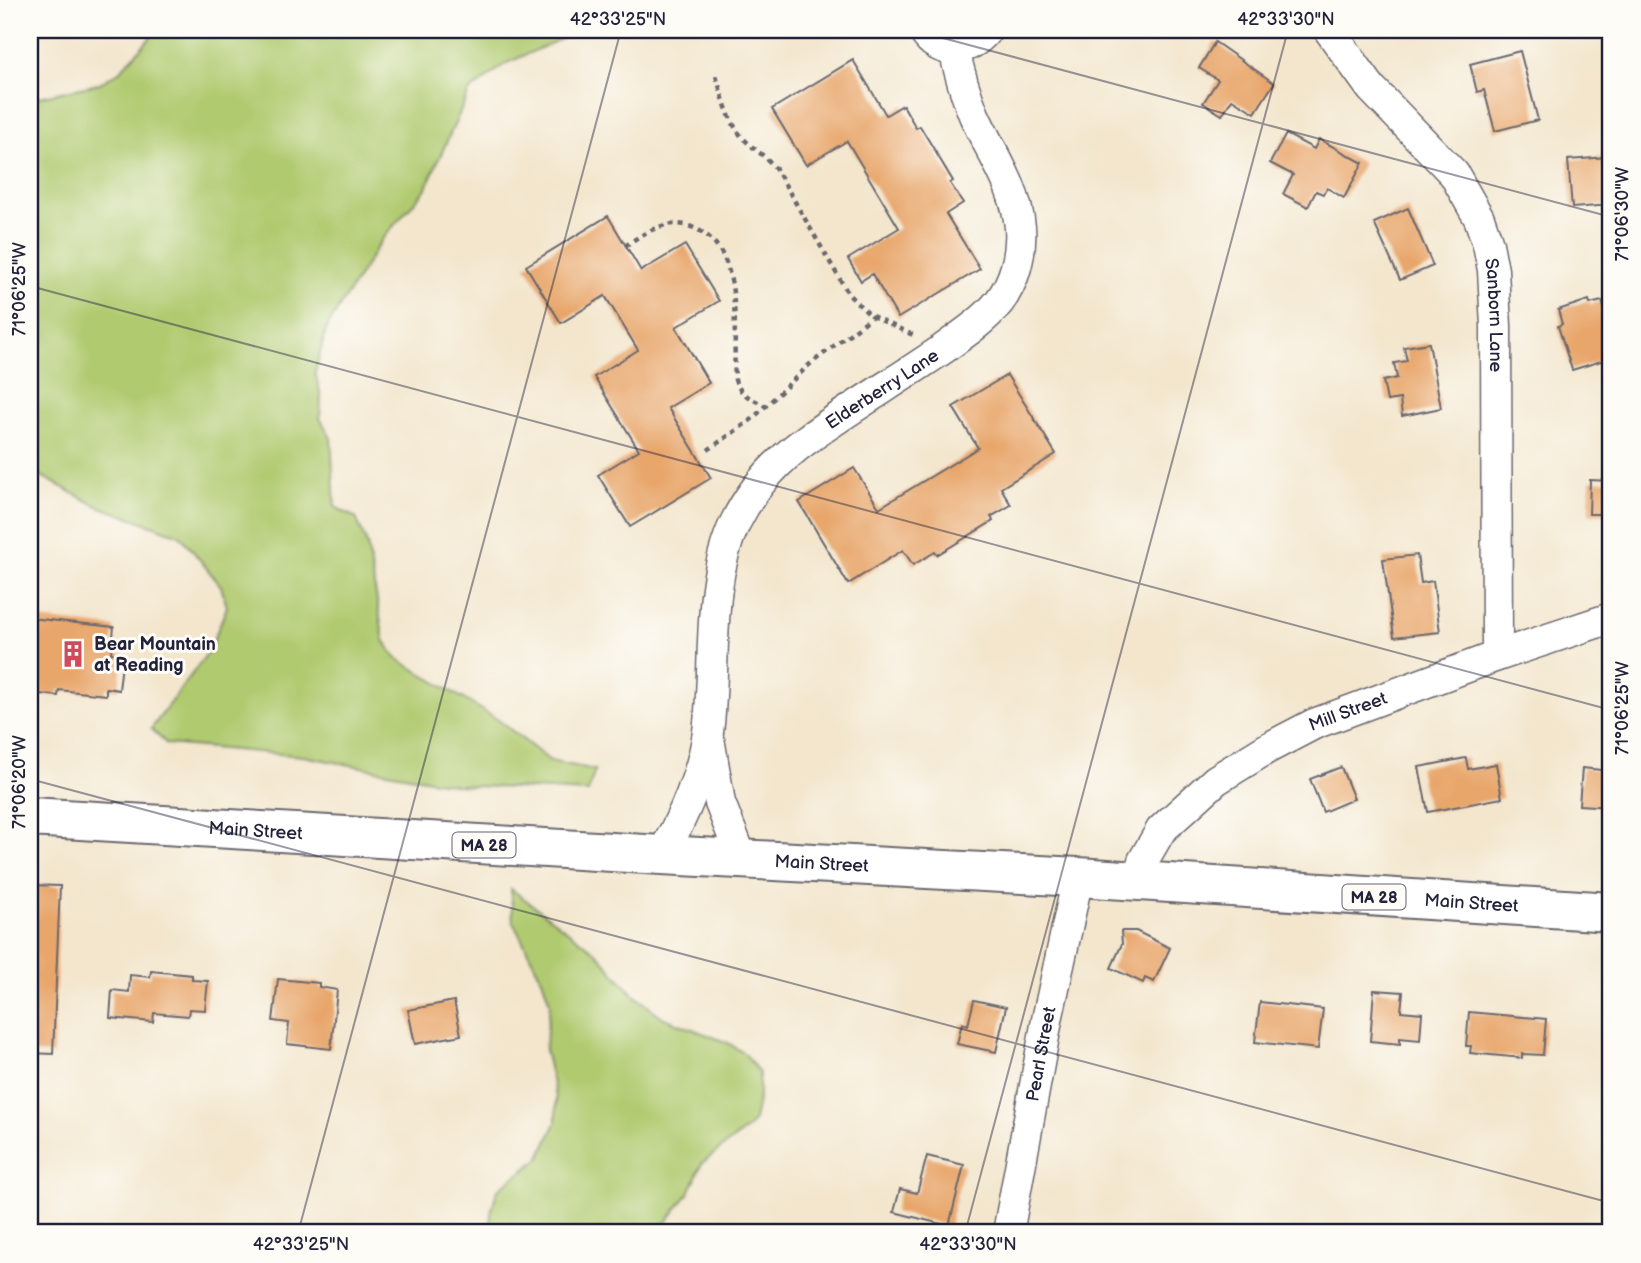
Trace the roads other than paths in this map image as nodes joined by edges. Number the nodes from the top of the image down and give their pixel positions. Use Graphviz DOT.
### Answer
graph roads {
  1 [pos="923,30"];
  2 [pos="987,30"];
  3 [pos="1329,30"];
  4 [pos="954,49"];
  5 [pos="1611,618"];
  6 [pos="1497,656"];
  7 [pos="708,733"];
  8 [pos="30,817"];
  9 [pos="662,855"];
  10 [pos="742,859"];
  11 [pos="1079,877"];
  12 [pos="1137,881"];
  13 [pos="1611,912"];
  14 [pos="1008,1233"];
  1 -- 4 [label="street"];
  2 -- 4 [label="street"];
  3 -- 6 [label="street, Sanborn Lane"];
  4 -- 7 [label="street, Elderberry Lane"];
  5 -- 6 [label="street, Mill Street"];
  6 -- 12 [label="street, Mill Street"];
  7 -- 9 [label="street, Elderberry Lane"];
  7 -- 10 [label="street, Elderberry Lane"];
  8 -- 9 [label="main road, Main Street / MA 28"];
  9 -- 10 [label="main road, Main Street / MA 28"];
  10 -- 11 [label="main road, Main Street / MA 28"];
  11 -- 12 [label="main road, Main Street / MA 28"];
  11 -- 14 [label="street, Pearl Street"];
  12 -- 13 [label="main road, Main Street / MA 28"];
}
